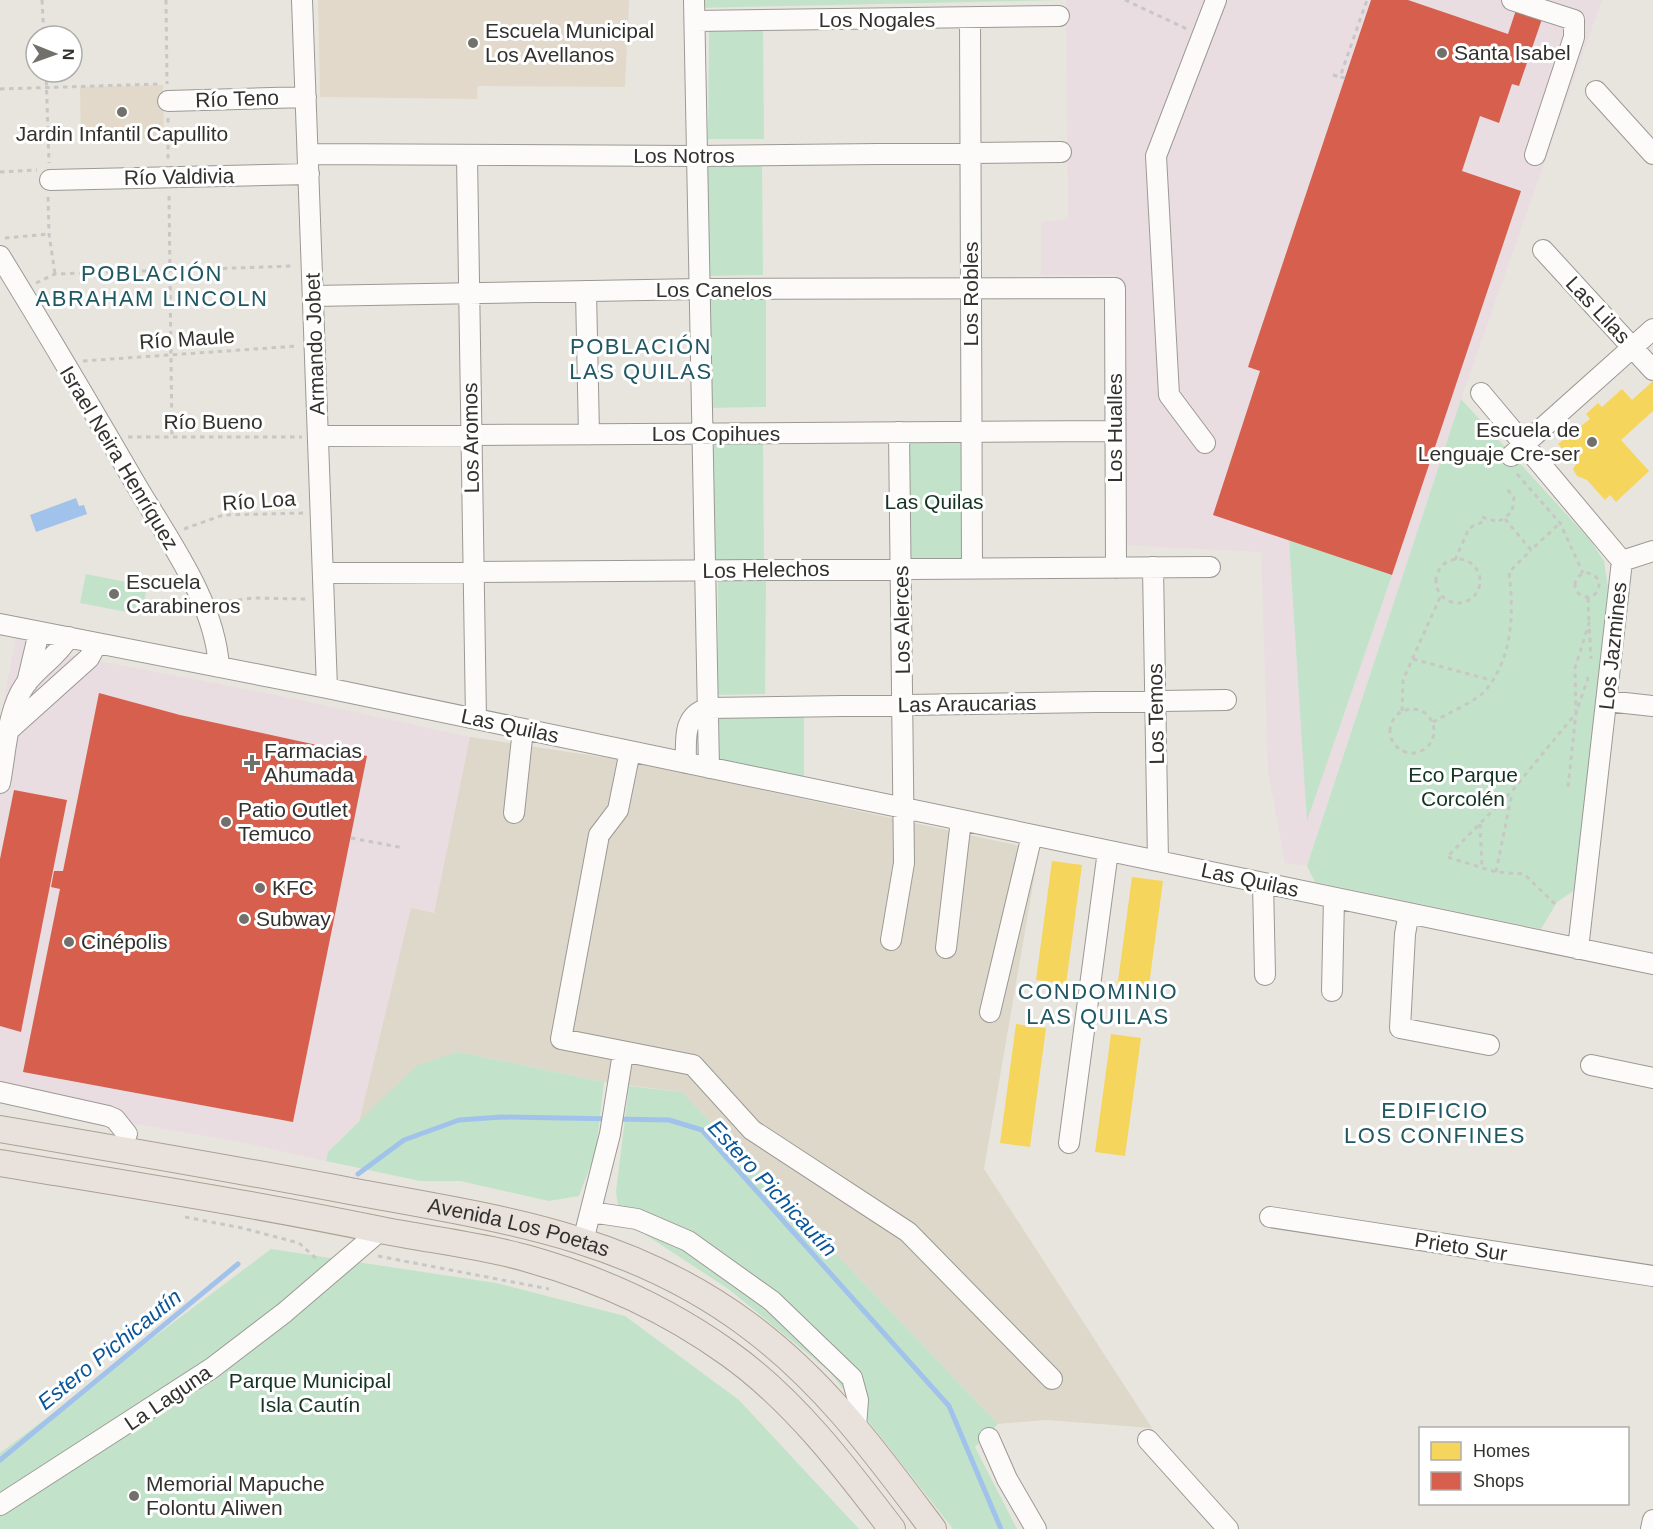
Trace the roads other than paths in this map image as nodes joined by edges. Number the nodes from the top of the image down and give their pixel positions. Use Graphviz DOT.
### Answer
graph roads {
  1 [pos="302,0"];
  2 [pos="694,0"];
  3 [pos="1512,0"];
  4 [pos="1214,1"];
  5 [pos="1059,16"];
  6 [pos="970,19"];
  7 [pos="695,21"];
  8 [pos="1596,91"];
  9 [pos="167,92"];
  10 [pos="306,97"];
  11 [pos="971,152"];
  12 [pos="1060,152"];
  13 [pos="1653,154"];
  14 [pos="1535,155"];
  15 [pos="467,156"];
  16 [pos="697,156"];
  17 [pos="308,164"];
  18 [pos="50,175"];
  19 [pos="1543,250"];
  20 [pos="0,256"];
  21 [pos="1115,288"];
  22 [pos="700,289"];
  23 [pos="971,290"];
  24 [pos="586,291"];
  25 [pos="470,292"];
  26 [pos="313,296"];
  27 [pos="1653,328"];
  28 [pos="1632,347"];
  29 [pos="1653,370"];
  30 [pos="1481,393"];
  31 [pos="1114,431"];
  32 [pos="900,432"];
  33 [pos="972,432"];
  34 [pos="471,435"];
  35 [pos="589,435"];
  36 [pos="702,435"];
  37 [pos="318,436"];
  38 [pos="1205,443"];
  39 [pos="1517,458"];
  40 [pos="1653,551"];
  41 [pos="1622,561"];
  42 [pos="1153,567"];
  43 [pos="1210,567"];
  44 [pos="972,568"];
  45 [pos="1116,568"];
  46 [pos="902,569"];
  47 [pos="705,571"];
  48 [pos="474,572"];
  49 [pos="322,573"];
  50 [pos="0,624"];
  51 [pos="39,632"];
  52 [pos="69,638"];
  53 [pos="97,643"];
  54 [pos="219,667"];
  55 [pos="27,683"];
  56 [pos="327,688"];
  57 [pos="1226,700"];
  58 [pos="1156,701"];
  59 [pos="1607,701"];
  60 [pos="904,705"];
  61 [pos="1653,706"];
  62 [pos="708,708"];
  63 [pos="476,719"];
  64 [pos="10,729"];
  65 [pos="523,729"];
  66 [pos="630,751"];
  67 [pos="686,763"];
  68 [pos="709,768"];
  69 [pos="0,783"];
  70 [pos="904,808"];
  71 [pos="514,813"];
  72 [pos="961,820"];
  73 [pos="1032,835"];
  74 [pos="1108,851"];
  75 [pos="1158,861"];
  76 [pos="1263,883"];
  77 [pos="1334,898"];
  78 [pos="1409,913"];
  79 [pos="891,940"];
  80 [pos="946,948"];
  81 [pos="1578,948"];
  82 [pos="1653,964"];
  83 [pos="1265,975"];
  84 [pos="1332,992"];
  85 [pos="990,1012"];
  86 [pos="1489,1045"];
  87 [pos="622,1053"];
  88 [pos="1591,1065"];
  89 [pos="1653,1078"];
  90 [pos="0,1092"];
  91 [pos="0,1129"];
  92 [pos="127,1134"];
  93 [pos="1069,1143"];
  94 [pos="0,1163"];
  95 [pos="280,1178"];
  96 [pos="591,1212"];
  97 [pos="1269,1217"];
  98 [pos="381,1230"];
  99 [pos="583,1240"];
  100 [pos="1653,1276"];
  101 [pos="1052,1379"];
  102 [pos="856,1427"];
  103 [pos="989,1438"];
  104 [pos="1148,1440"];
  105 [pos="0,1505"];
  106 [pos="1653,1520"];
  107 [pos="892,1529"];
  108 [pos="933,1529"];
  109 [pos="1036,1529"];
  110 [pos="1228,1529"];
  111 [pos="1651,1529"];
  1 -- 10 [label="street, Armando Jobet"];
  2 -- 7 [label="street"];
  3 -- 14 [label="street"];
  4 -- 38 [label="street"];
  5 -- 6 [label="street, Los Nogales"];
  6 -- 7 [label="street, Los Nogales"];
  6 -- 11 [label="street, Los Robles"];
  7 -- 16 [label="street"];
  8 -- 13 [label="street"];
  9 -- 10 [label="street, Río Teno"];
  10 -- 17 [label="street, Armando Jobet"];
  11 -- 12 [label="street, Los Notros"];
  11 -- 16 [label="street, Los Notros"];
  11 -- 23 [label="street, Los Robles"];
  15 -- 16 [label="street, Los Notros"];
  15 -- 17 [label="street, Los Notros"];
  15 -- 25 [label="street, Los Aromos"];
  16 -- 22 [label="street"];
  17 -- 18 [label="street, Río Valdivia"];
  17 -- 26 [label="street, Armando Jobet"];
  19 -- 28 [label="street, Las Lilas"];
  20 -- 54 [label="street, Israel Neira Henríquez"];
  21 -- 23 [label="street, Los Canelos"];
  21 -- 31 [label="street, Los Hualles"];
  22 -- 23 [label="street, Los Canelos"];
  22 -- 24 [label="street, Los Canelos"];
  22 -- 36 [label="street"];
  23 -- 33 [label="street, Los Robles"];
  24 -- 25 [label="street, Los Canelos"];
  24 -- 35 [label="street"];
  25 -- 26 [label="street, Los Canelos"];
  25 -- 34 [label="street, Los Aromos"];
  26 -- 37 [label="street, Armando Jobet"];
  27 -- 28 [label="street"];
  28 -- 29 [label="street, Las Lilas"];
  28 -- 39 [label="street"];
  30 -- 39 [label="street, Los Jazmines"];
  31 -- 33 [label="street, Los Copihues"];
  31 -- 45 [label="street, Los Hualles"];
  32 -- 33 [label="street, Los Copihues"];
  32 -- 36 [label="street, Los Copihues"];
  32 -- 46 [label="street, Los Alerces"];
  33 -- 44 [label="street, Los Robles"];
  34 -- 35 [label="street, Los Copihues"];
  34 -- 37 [label="street, Los Copihues"];
  34 -- 48 [label="street, Los Aromos"];
  35 -- 36 [label="street, Los Copihues"];
  36 -- 47 [label="street"];
  37 -- 49 [label="street, Armando Jobet"];
  39 -- 41 [label="street, Los Jazmines"];
  40 -- 41 [label="street"];
  41 -- 59 [label="street, Los Jazmines"];
  42 -- 43 [label="street, Los Helechos"];
  42 -- 45 [label="street, Los Helechos"];
  42 -- 58 [label="street, Los Temos"];
  44 -- 45 [label="street, Los Helechos"];
  44 -- 46 [label="street, Los Helechos"];
  46 -- 47 [label="street, Los Helechos"];
  46 -- 60 [label="street, Los Alerces"];
  47 -- 48 [label="street, Los Helechos"];
  47 -- 62 [label="street"];
  48 -- 49 [label="street, Los Helechos"];
  48 -- 63 [label="street, Los Aromos"];
  49 -- 56 [label="street, Armando Jobet"];
  50 -- 51 [label="street, Las Quilas"];
  51 -- 52 [label="street, Las Quilas"];
  51 -- 55 [label="street"];
  52 -- 53 [label="street, Las Quilas"];
  52 -- 55 [label="street"];
  53 -- 54 [label="street, Las Quilas"];
  53 -- 64 [label="street"];
  54 -- 56 [label="street, Las Quilas"];
  55 -- 64 [label="street"];
  56 -- 63 [label="street, Las Quilas"];
  57 -- 58 [label="street, Las Araucarias"];
  58 -- 60 [label="street, Las Araucarias"];
  58 -- 75 [label="street, Los Temos"];
  59 -- 61 [label="street"];
  59 -- 81 [label="street, Los Jazmines"];
  60 -- 62 [label="street, Las Araucarias"];
  60 -- 70 [label="street, Los Alerces"];
  62 -- 67 [label="street"];
  62 -- 68 [label="street"];
  63 -- 65 [label="street, Las Quilas"];
  64 -- 69 [label="street"];
  65 -- 66 [label="street, Las Quilas"];
  65 -- 71 [label="street"];
  66 -- 67 [label="street, Las Quilas"];
  66 -- 87 [label="street"];
  67 -- 68 [label="street, Las Quilas"];
  68 -- 70 [label="street, Las Quilas"];
  70 -- 72 [label="street, Las Quilas"];
  70 -- 79 [label="street, Los Alerces"];
  72 -- 73 [label="street, Las Quilas"];
  72 -- 80 [label="street"];
  73 -- 74 [label="street, Las Quilas"];
  73 -- 85 [label="street"];
  74 -- 75 [label="street, Las Quilas"];
  74 -- 93 [label="street"];
  75 -- 76 [label="street, Las Quilas"];
  76 -- 77 [label="street, Las Quilas"];
  76 -- 83 [label="street"];
  77 -- 78 [label="street, Las Quilas"];
  77 -- 84 [label="street"];
  78 -- 81 [label="street, Las Quilas"];
  78 -- 86 [label="street"];
  81 -- 82 [label="street, Las Quilas"];
  87 -- 96 [label="street"];
  87 -- 101 [label="street"];
  88 -- 89 [label="street"];
  90 -- 92 [label="street"];
  91 -- 95 [label="main road, Avenida Los Poetas"];
  92 -- 95 [label="main road"];
  94 -- 98 [label="main road, Avenida Los Poetas"];
  95 -- 99 [label="main road, Avenida Los Poetas"];
  96 -- 99 [label="street"];
  96 -- 102 [label="street"];
  97 -- 100 [label="street, Prieto Sur"];
  98 -- 105 [label="street, La Laguna"];
  98 -- 107 [label="main road, Avenida Los Poetas"];
  99 -- 102 [label="main road, Avenida Los Poetas"];
  102 -- 108 [label="main road, Avenida Los Poetas"];
  103 -- 109 [label="street"];
  104 -- 110 [label="street"];
  106 -- 111 [label="street"];
}
